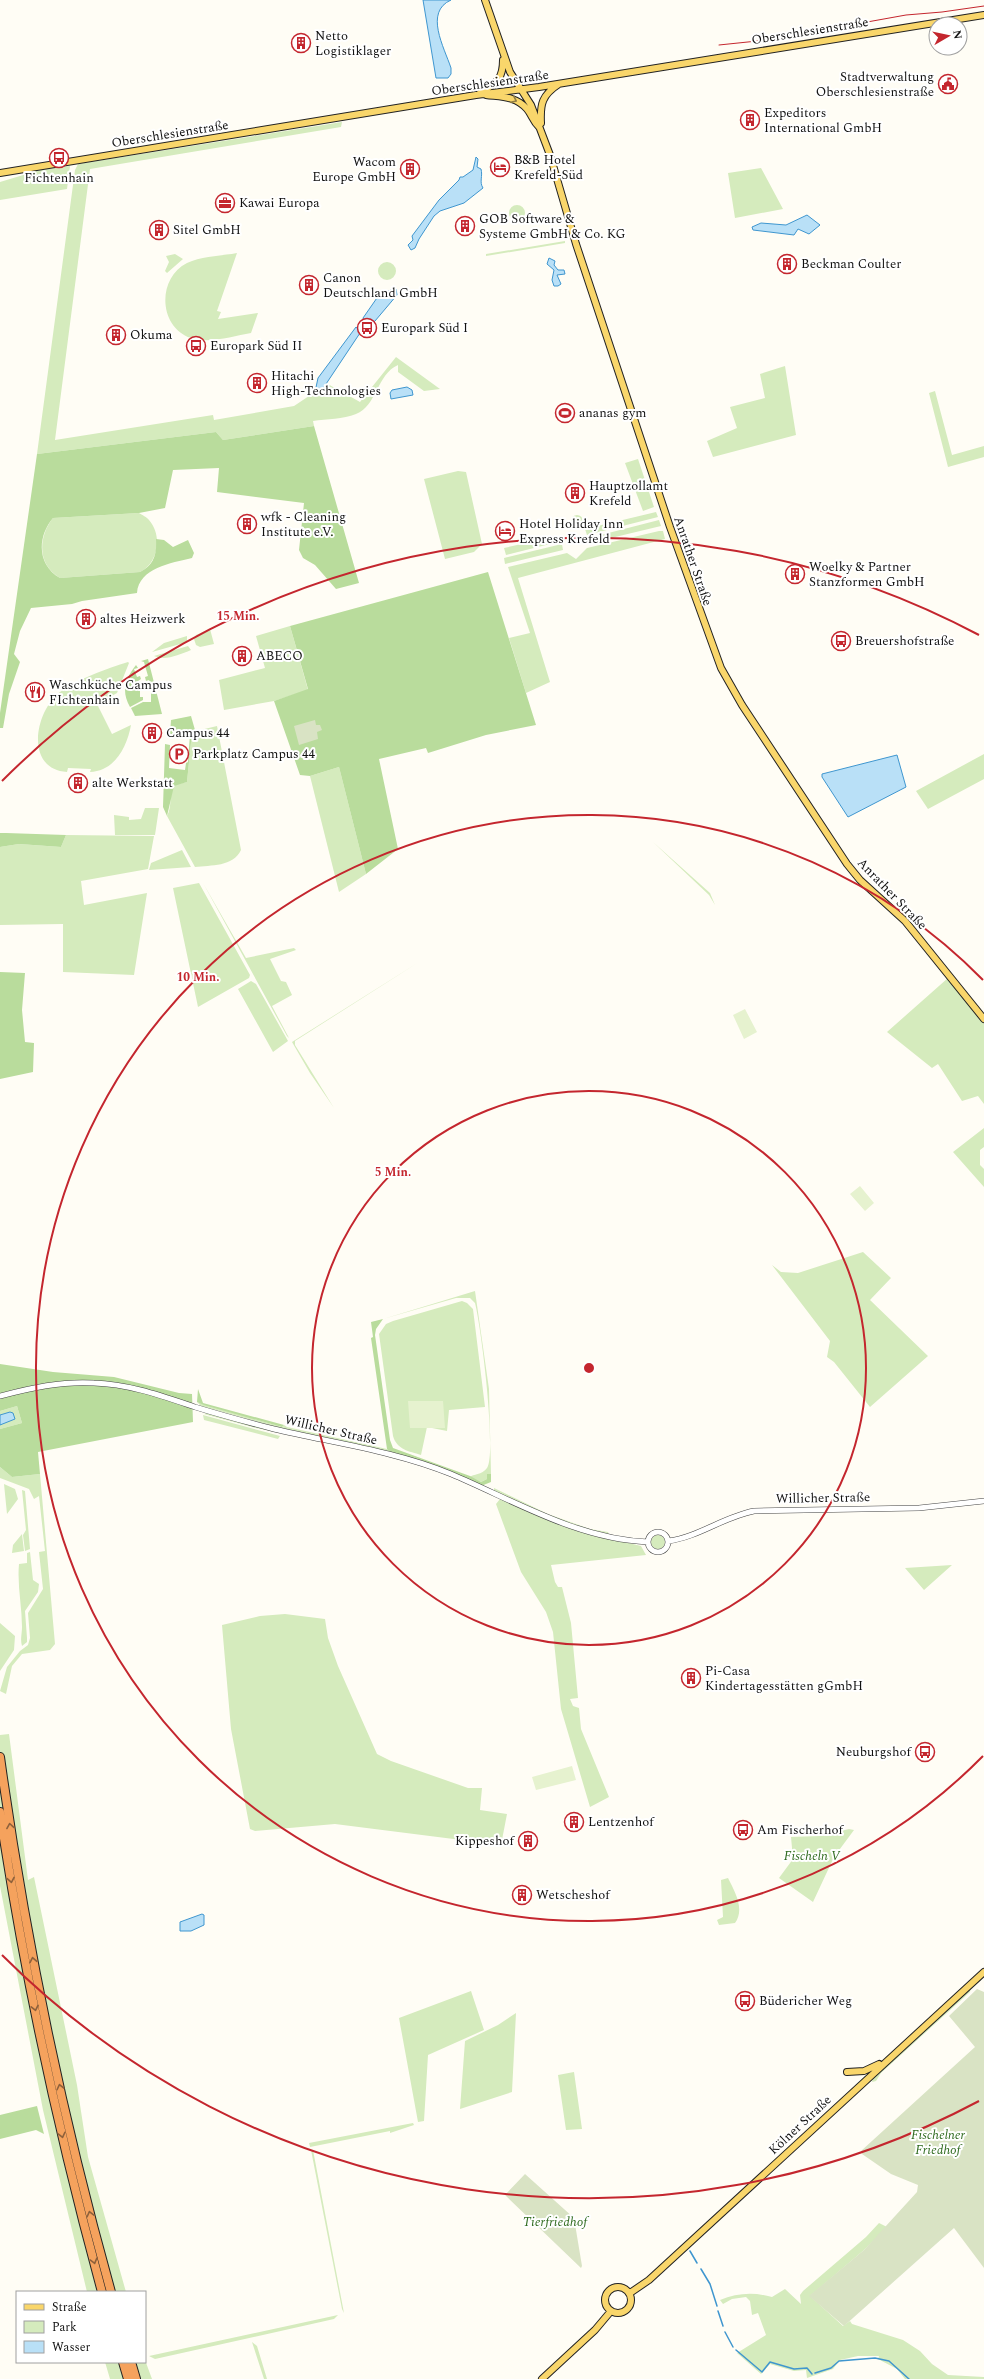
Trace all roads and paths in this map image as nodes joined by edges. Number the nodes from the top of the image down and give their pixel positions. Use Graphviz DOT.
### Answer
graph roads {
  1 [pos="485,0"];
  2 [pos="984,15"];
  3 [pos="503,54"];
  4 [pos="560,83"];
  5 [pos="520,88"];
  6 [pos="476,95"];
  7 [pos="541,128"];
  8 [pos="0,173"];
  9 [pos="984,1019"];
  10 [pos="0,1396"];
  11 [pos="984,1501"];
  12 [pos="668,1541"];
  13 [pos="648,1542"];
  14 [pos="0,1757"];
  15 [pos="0,1812"];
  16 [pos="984,1972"];
  17 [pos="885,2061"];
  18 [pos="847,2072"];
  19 [pos="102,2291"];
  20 [pos="111,2291"];
  21 [pos="630,2293"];
  22 [pos="611,2311"];
  23 [pos="122,2363"];
  24 [pos="131,2363"];
  25 [pos="128,2379"];
  26 [pos="136,2379"];
  27 [pos="542,2379"];
  1 -- 3 [label="main road, Anrather Straße"];
  2 -- 4 [label="main road, Oberschlesienstraße"];
  3 -- 5 [label="main road, Anrather Straße"];
  3 -- 6 [label="main road"];
  4 -- 5 [label="main road, Oberschlesienstraße"];
  4 -- 7 [label="main road"];
  5 -- 6 [label="main road, Oberschlesienstraße"];
  5 -- 7 [label="main road, Anrather Straße"];
  6 -- 7 [label="main road, one-way"];
  6 -- 8 [label="main road, Oberschlesienstraße"];
  7 -- 9 [label="main road, Anrather Straße"];
  10 -- 13 [label="street, Willicher Straße"];
  11 -- 12 [label="street, Willicher Straße"];
  12 -- 13 [label="street"];
  12 -- 13 [label="street"];
  20 -- 14 [label="highway, one-way"];
  15 -- 19 [label="highway, one-way"];
  16 -- 17 [label="main road, Kölner Straße"];
  17 -- 18 [label="main road"];
  17 -- 21 [label="main road, Kölner Straße"];
  21 -- 22 [label="main road"];
  21 -- 22 [label="main road"];
  22 -- 27 [label="main road"];
  23 -- 25 [label="highway"];
  24 -- 26 [label="highway"];
}
